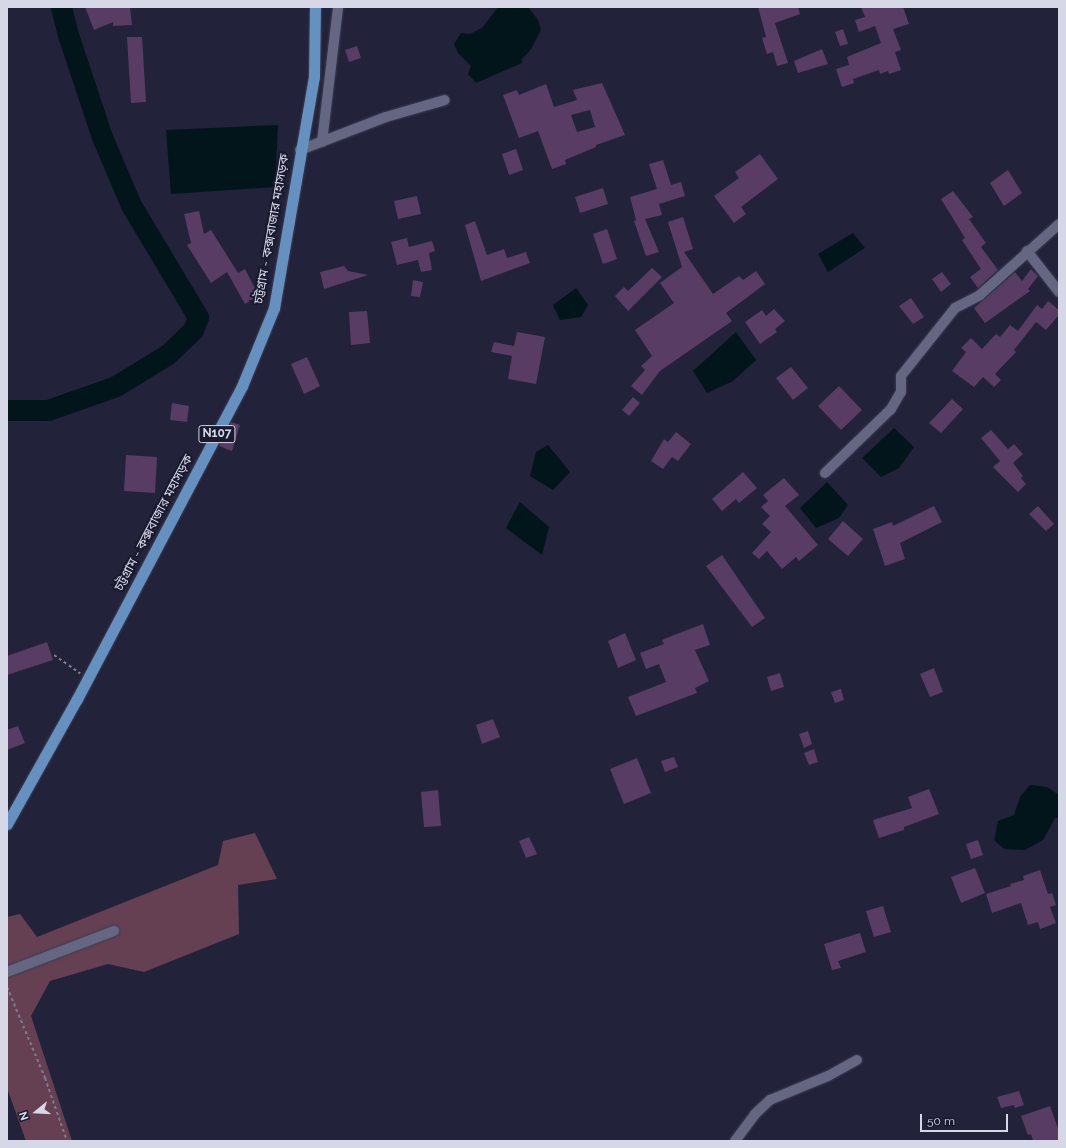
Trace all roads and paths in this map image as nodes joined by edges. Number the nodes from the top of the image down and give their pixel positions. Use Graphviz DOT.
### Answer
graph roads {
  1 [pos="315,7"];
  2 [pos="338,7"];
  3 [pos="445,100"];
  4 [pos="322,142"];
  5 [pos="300,150"];
  6 [pos="1059,224"];
  7 [pos="1028,251"];
  8 [pos="1059,292"];
  9 [pos="825,473"];
  10 [pos="54,655"];
  11 [pos="88,679"];
  12 [pos="7,824"];
  13 [pos="114,931"];
  14 [pos="7,972"];
  15 [pos="7,987"];
  16 [pos="857,1060"];
  17 [pos="67,1141"];
  18 [pos="735,1141"];
  1 -- 5 [label="highway, চট্টগ্রাম - কক্সবাজার মহাসড়ক / N107"];
  2 -- 4 [label="street"];
  3 -- 4 [label="street"];
  4 -- 5 [label="street"];
  5 -- 11 [label="highway, চট্টগ্রাম - কক্সবাজার মহাসড়ক / N107"];
  6 -- 7 [label="street"];
  7 -- 8 [label="street"];
  7 -- 9 [label="street"];
  10 -- 11 [label="path"];
  11 -- 12 [label="highway, চট্টগ্রাম - কক্সবাজার মহাসড়ক / N107"];
  13 -- 14 [label="street"];
  15 -- 17 [label="path"];
  16 -- 18 [label="street"];
}
